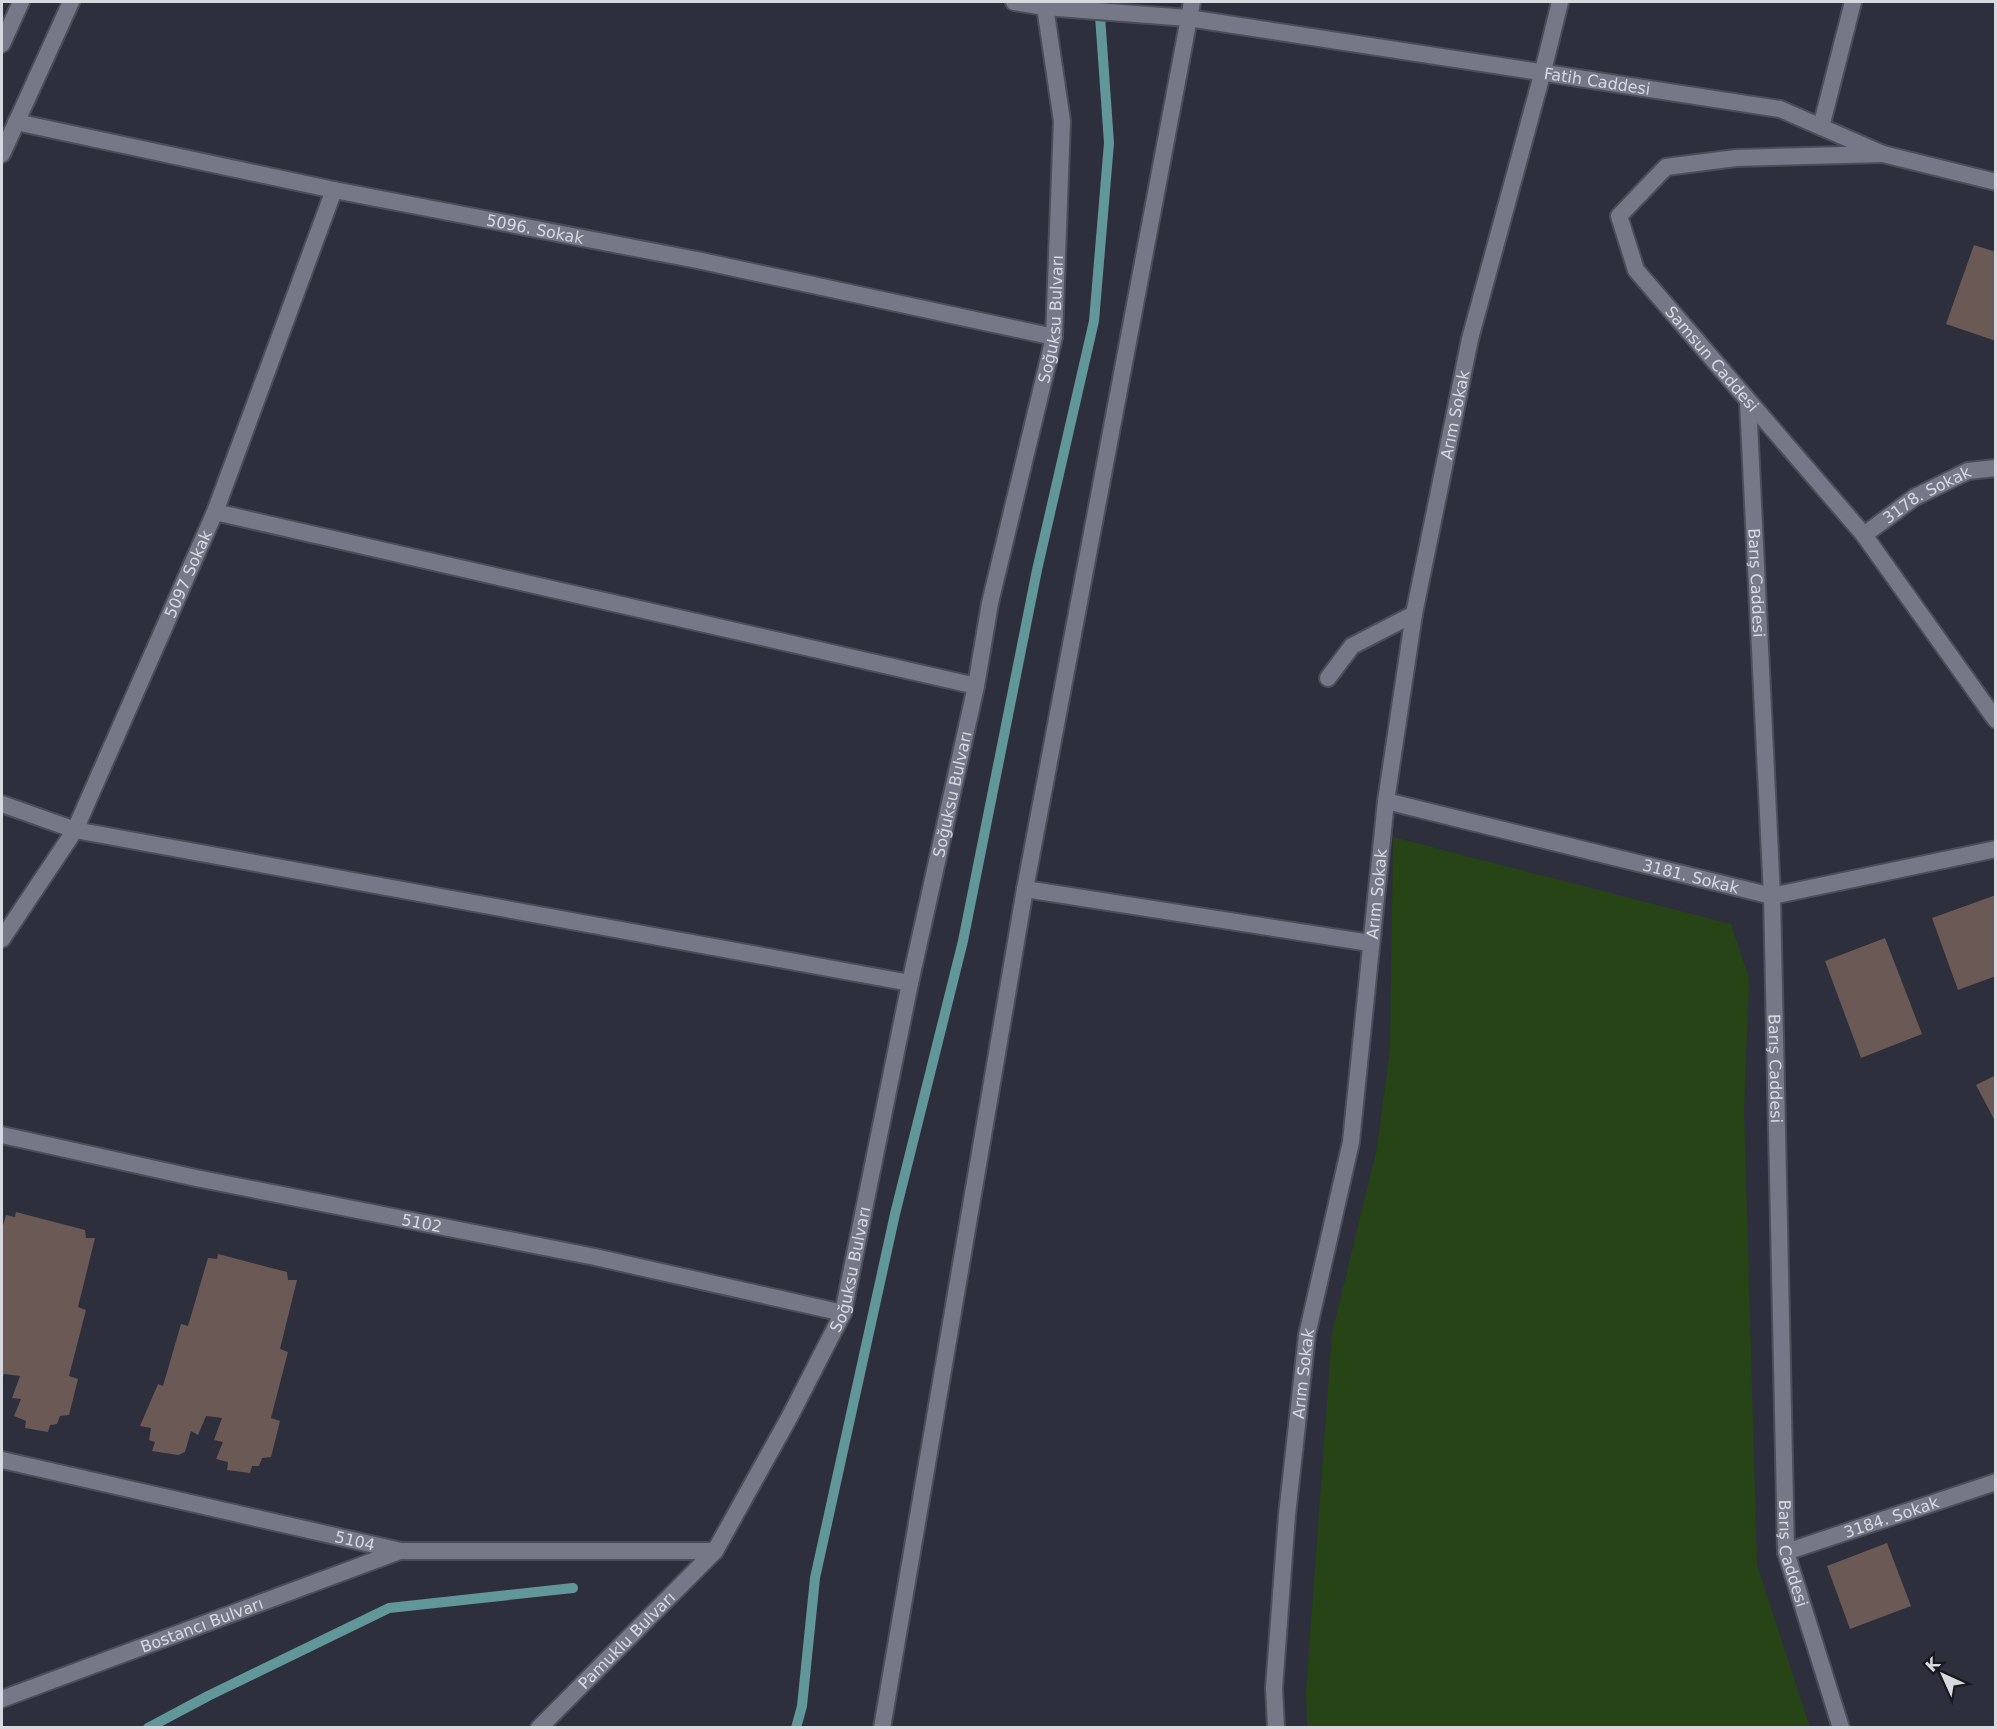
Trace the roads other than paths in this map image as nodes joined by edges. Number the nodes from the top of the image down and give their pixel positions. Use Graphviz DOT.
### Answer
graph roads {
  1 [pos="21,2"];
  2 [pos="71,2"];
  3 [pos="1014,2"];
  4 [pos="1560,2"];
  5 [pos="1853,2"];
  6 [pos="1045,4"];
  7 [pos="1190,10"];
  8 [pos="2,44"];
  9 [pos="1543,71"];
  10 [pos="16,122"];
  11 [pos="1821,127"];
  12 [pos="2,154"];
  13 [pos="1883,154"];
  14 [pos="1995,182"];
  15 [pos="334,190"];
  16 [pos="1054,337"];
  17 [pos="1748,401"];
  18 [pos="1995,468"];
  19 [pos="215,512"];
  20 [pos="1864,535"];
  21 [pos="1414,615"];
  22 [pos="1328,678"];
  23 [pos="976,686"];
  24 [pos="1995,720"];
  25 [pos="1386,801"];
  26 [pos="2,804"];
  27 [pos="75,830"];
  28 [pos="1995,849"];
  29 [pos="1025,889"];
  30 [pos="1772,896"];
  31 [pos="2,939"];
  32 [pos="1370,943"];
  33 [pos="910,983"];
  34 [pos="2,1135"];
  35 [pos="843,1314"];
  36 [pos="2,1460"];
  37 [pos="1995,1482"];
  38 [pos="401,1551"];
  39 [pos="715,1551"];
  40 [pos="1786,1552"];
  41 [pos="2,1699"];
  42 [pos="539,1728"];
  43 [pos="882,1728"];
  44 [pos="1276,1728"];
  45 [pos="1841,1728"];
  1 -- 8 [label="street"];
  2 -- 10 [label="street"];
  3 -- 6 [label="street"];
  4 -- 9 [label="street, Arım Sokak"];
  5 -- 11 [label="street"];
  6 -- 7 [label="street, Fatih Caddesi"];
  6 -- 16 [label="street, Soğuksu Bulvarı"];
  7 -- 9 [label="street, Fatih Caddesi"];
  7 -- 29 [label="street"];
  9 -- 11 [label="street, Fatih Caddesi"];
  9 -- 21 [label="street, Arım Sokak"];
  10 -- 12 [label="street"];
  10 -- 15 [label="street, 5096. Sokak"];
  11 -- 13 [label="street, Fatih Caddesi"];
  13 -- 14 [label="street, Fatih Caddesi"];
  13 -- 17 [label="street, Samsun Caddesi"];
  15 -- 16 [label="street, 5096. Sokak"];
  15 -- 19 [label="street, 5097 Sokak"];
  16 -- 23 [label="street, Soğuksu Bulvarı"];
  17 -- 20 [label="street, Samsun Caddesi"];
  17 -- 30 [label="street, Barış Caddesi"];
  18 -- 20 [label="street, 3178. Sokak"];
  19 -- 23 [label="street"];
  19 -- 27 [label="street, 5097 Sokak"];
  20 -- 24 [label="street, Samsun Caddesi"];
  21 -- 22 [label="street"];
  21 -- 25 [label="street, Arım Sokak"];
  23 -- 33 [label="street, Soğuksu Bulvarı"];
  25 -- 30 [label="street, 3181. Sokak"];
  25 -- 32 [label="street, Arım Sokak"];
  26 -- 27 [label="street"];
  27 -- 31 [label="street, 5097 Sokak"];
  27 -- 33 [label="street"];
  28 -- 30 [label="street, 3181. Sokak"];
  29 -- 32 [label="street"];
  29 -- 43 [label="street"];
  30 -- 40 [label="street, Barış Caddesi"];
  32 -- 44 [label="street, Arım Sokak"];
  33 -- 35 [label="street, Soğuksu Bulvarı"];
  34 -- 35 [label="street, 5102"];
  35 -- 39 [label="street, Soğuksu Bulvarı"];
  36 -- 38 [label="street, 5104"];
  37 -- 40 [label="street, 3184. Sokak"];
  38 -- 39 [label="street, 5104"];
  38 -- 41 [label="street, Bostancı Bulvarı"];
  39 -- 42 [label="street, Pamuklu Bulvarı"];
  40 -- 45 [label="street, Barış Caddesi"];
}
